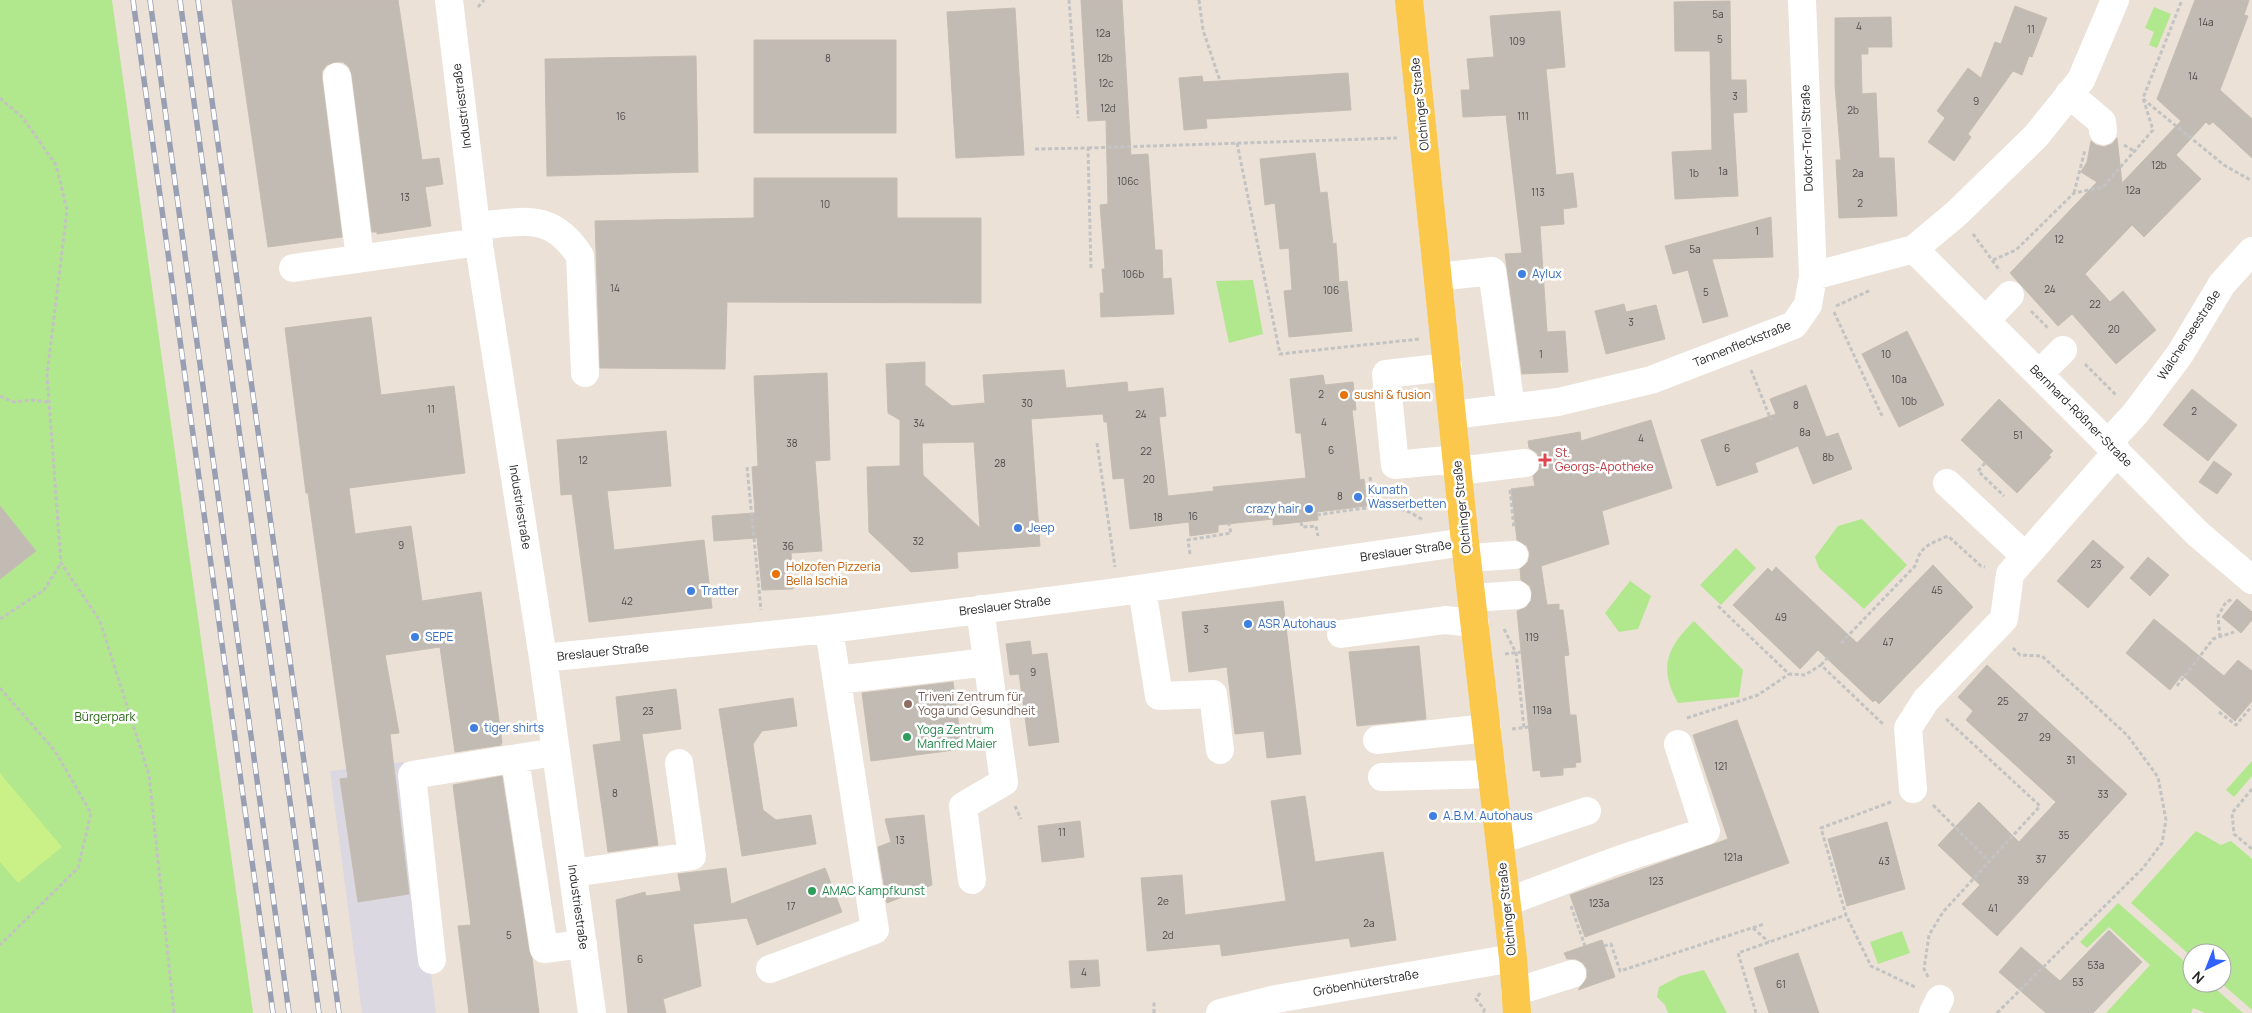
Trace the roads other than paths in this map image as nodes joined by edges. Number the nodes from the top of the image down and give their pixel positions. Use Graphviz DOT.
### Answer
graph roads {
  1 [pos="449,0"];
  2 [pos="1409,0"];
  3 [pos="1802,0"];
  4 [pos="2115,0"];
  5 [pos="337,77"];
  6 [pos="2070,94"];
  7 [pos="2094,136"];
  8 [pos="478,234"];
  9 [pos="1914,249"];
  10 [pos="2252,251"];
  11 [pos="360,258"];
  12 [pos="293,268"];
  13 [pos="1813,276"];
  14 [pos="1438,277"];
  15 [pos="2013,293"];
  16 [pos="1986,320"];
  17 [pos="2066,348"];
  18 [pos="1448,367"];
  19 [pos="585,373"];
  20 [pos="2039,374"];
  21 [pos="1510,408"];
  22 [pos="1453,414"];
  23 [pos="2113,448"];
  24 [pos="1525,463"];
  25 [pos="1458,465"];
  26 [pos="1947,483"];
  27 [pos="1514,545"];
  28 [pos="1466,550"];
  29 [pos="2018,565"];
  30 [pos="1142,589"];
  31 [pos="2245,589"];
  32 [pos="1517,595"];
  33 [pos="980,609"];
  34 [pos="1482,614"];
  35 [pos="829,629"];
  36 [pos="1341,634"];
  37 [pos="543,658"];
  38 [pos="987,662"];
  39 [pos="837,680"];
  40 [pos="1487,728"];
  41 [pos="1376,740"];
  42 [pos="1678,744"];
  43 [pos="1220,750"];
  44 [pos="555,752"];
  45 [pos="515,759"];
  46 [pos="679,763"];
  47 [pos="1492,774"];
  48 [pos="1382,777"];
  49 [pos="1912,789"];
  50 [pos="1587,811"];
  51 [pos="1500,840"];
  52 [pos="573,873"];
  53 [pos="972,880"];
  54 [pos="1507,902"];
  55 [pos="583,944"];
  56 [pos="1513,958"];
  57 [pos="432,960"];
  58 [pos="770,968"];
  59 [pos="1572,974"];
  60 [pos="1516,1002"];
  61 [pos="592,1013"];
  62 [pos="1220,1013"];
  1 -- 8 [label="street, Industriestraße"];
  2 -- 14 [label="main road, Olchinger Straße"];
  3 -- 13 [label="street, Doktor-Troll-Straße"];
  4 -- 6 [label="street"];
  5 -- 11 [label="street"];
  6 -- 7 [label="street"];
  6 -- 9 [label="street"];
  8 -- 11 [label="street"];
  8 -- 19 [label="street"];
  8 -- 37 [label="street, Industriestraße"];
  9 -- 13 [label="street"];
  9 -- 16 [label="street, Bernhard-Rößner-Straße"];
  10 -- 23 [label="street, Walchenseestraße"];
  11 -- 12 [label="street"];
  13 -- 21 [label="street, Tannenfleckstraße"];
  14 -- 18 [label="main road, Olchinger Straße"];
  14 -- 21 [label="street"];
  15 -- 16 [label="street"];
  16 -- 20 [label="street, Bernhard-Rößner-Straße"];
  17 -- 20 [label="street"];
  18 -- 22 [label="main road, Olchinger Straße"];
  18 -- 25 [label="street"];
  20 -- 23 [label="street, Bernhard-Rößner-Straße"];
  21 -- 22 [label="street, Tannenfleckstraße"];
  22 -- 25 [label="main road, Olchinger Straße"];
  23 -- 29 [label="street, Walchenseestraße"];
  23 -- 31 [label="street, Bernhard-Rößner-Straße"];
  24 -- 25 [label="street"];
  25 -- 28 [label="main road, Olchinger Straße"];
  26 -- 29 [label="street"];
  27 -- 28 [label="street, Breslauer Straße"];
  28 -- 30 [label="street, Breslauer Straße"];
  28 -- 34 [label="main road, Olchinger Straße"];
  29 -- 49 [label="street"];
  30 -- 33 [label="street, Breslauer Straße"];
  30 -- 43 [label="street"];
  32 -- 34 [label="street"];
  33 -- 35 [label="street, Breslauer Straße"];
  33 -- 38 [label="street"];
  34 -- 36 [label="street"];
  34 -- 40 [label="main road, Olchinger Straße"];
  35 -- 37 [label="street, Breslauer Straße"];
  35 -- 39 [label="street"];
  37 -- 44 [label="street, Industriestraße"];
  38 -- 39 [label="street"];
  38 -- 53 [label="street"];
  39 -- 58 [label="street"];
  40 -- 41 [label="street"];
  40 -- 47 [label="main road, Olchinger Straße"];
  42 -- 54 [label="street"];
  44 -- 45 [label="street"];
  44 -- 52 [label="street, Industriestraße"];
  45 -- 55 [label="street"];
  45 -- 57 [label="street"];
  46 -- 52 [label="street"];
  47 -- 48 [label="street"];
  47 -- 51 [label="main road, Olchinger Straße"];
  50 -- 51 [label="street"];
  51 -- 54 [label="main road, Olchinger Straße"];
  52 -- 55 [label="street, Industriestraße"];
  54 -- 56 [label="main road, Olchinger Straße"];
  55 -- 61 [label="street, Industriestraße"];
  56 -- 60 [label="main road, Olchinger Straße"];
  56 -- 62 [label="street, Gröbenhüterstraße"];
  59 -- 60 [label="street"];
}
